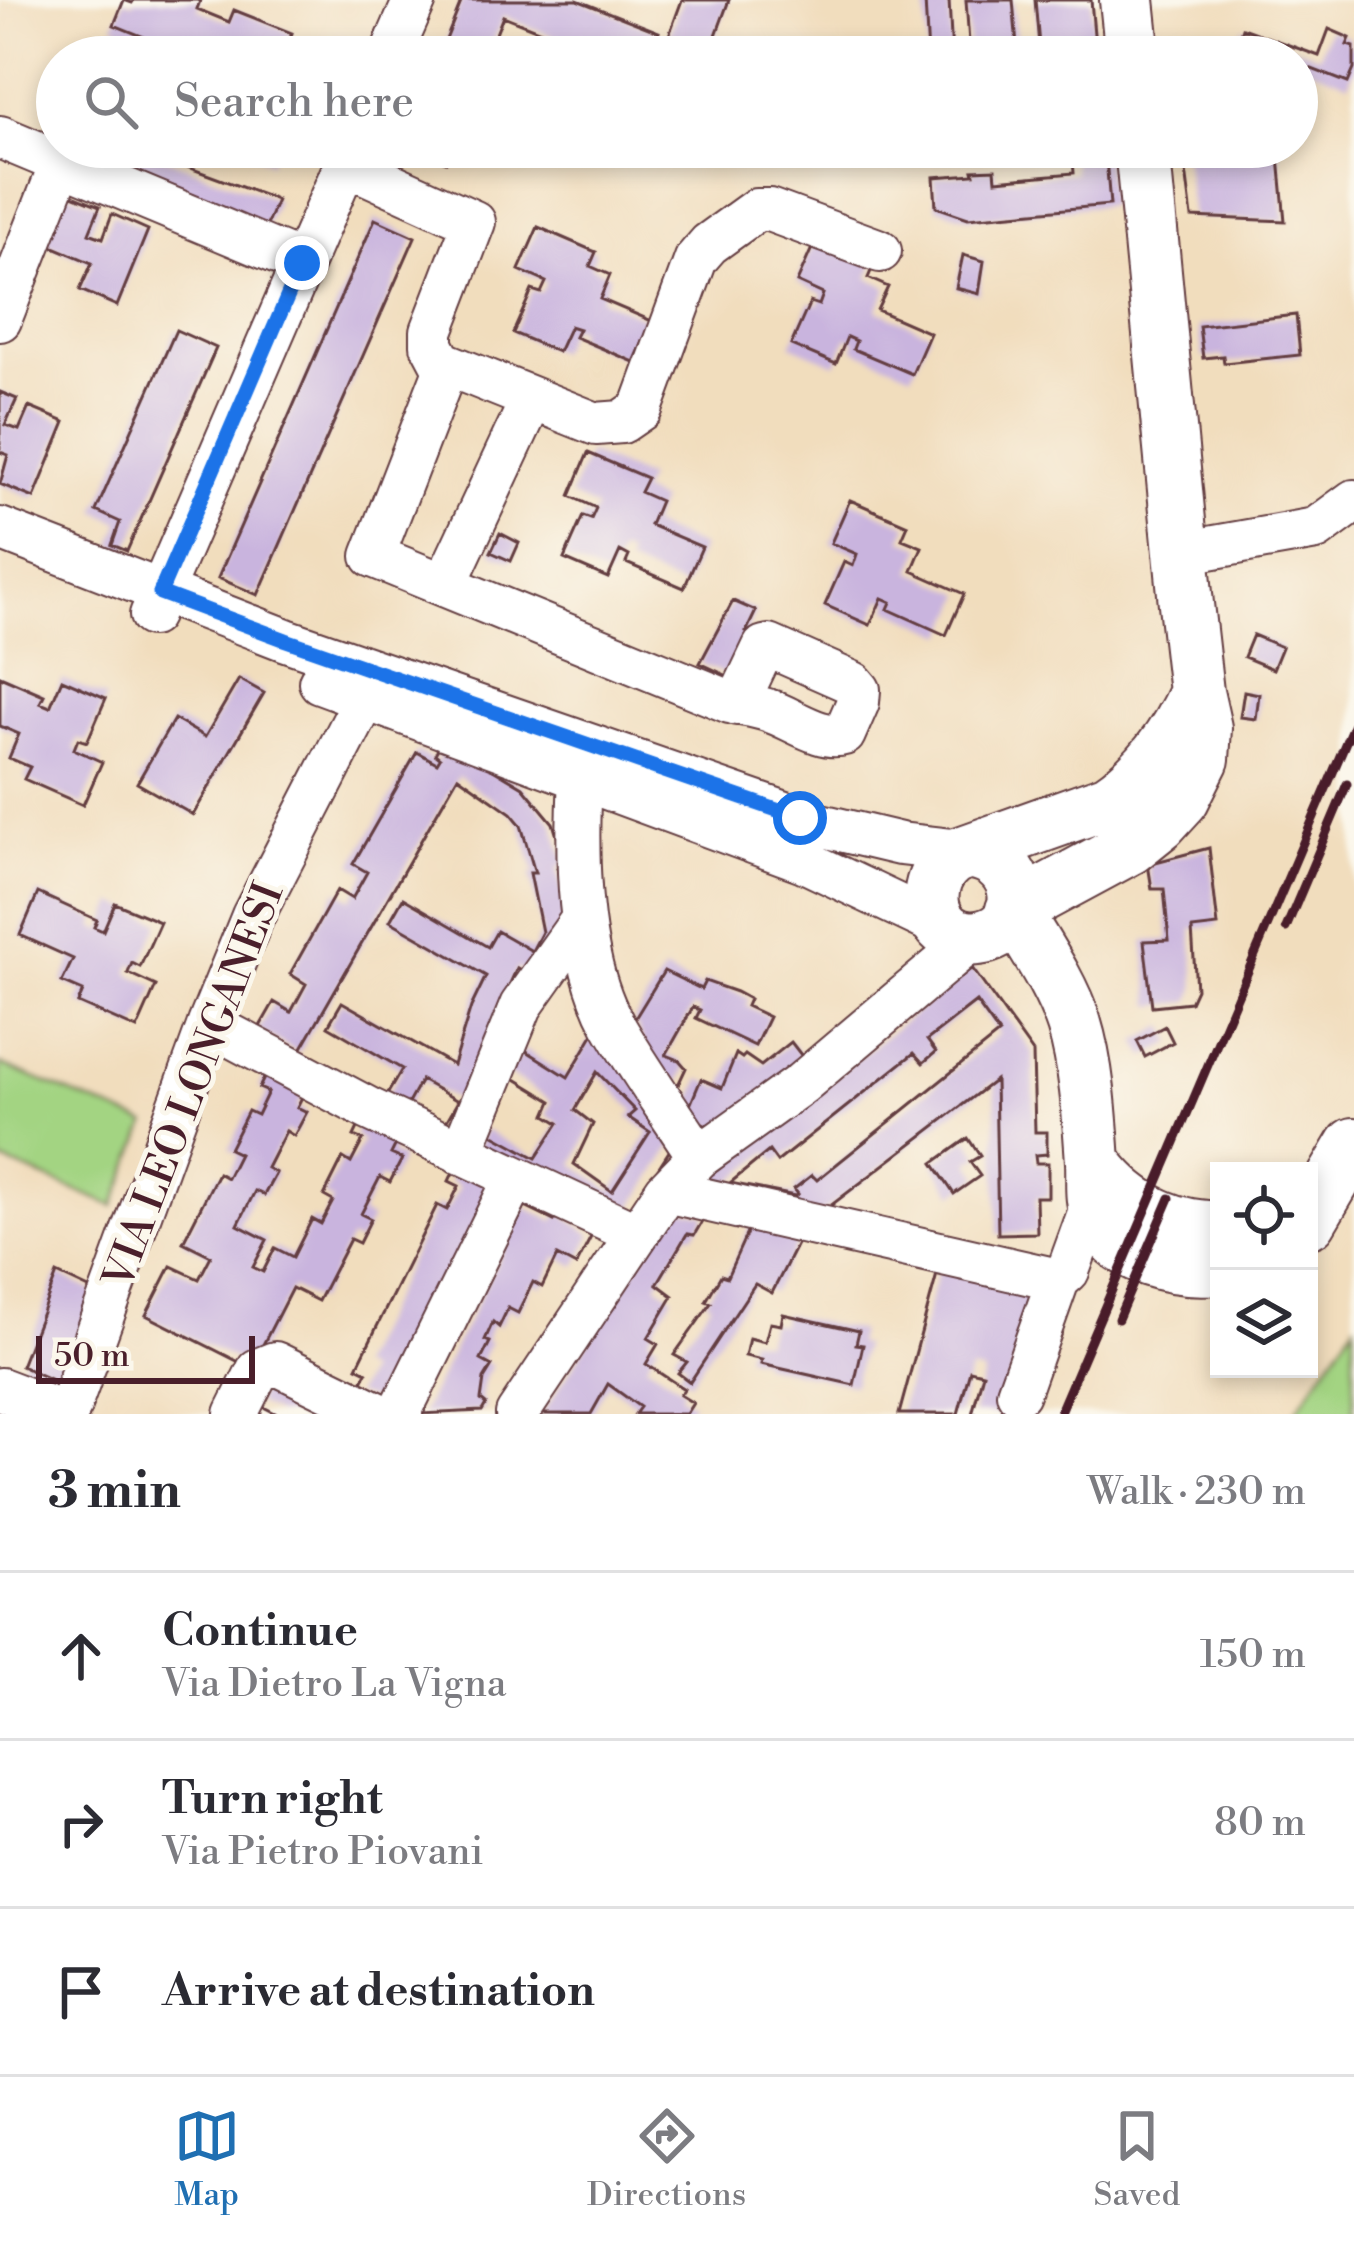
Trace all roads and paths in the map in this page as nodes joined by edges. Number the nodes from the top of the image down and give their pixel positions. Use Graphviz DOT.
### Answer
graph roads {
  1 [pos="415,0"];
  2 [pos="1127,0"];
  3 [pos="399,36"];
  4 [pos="1131,36"];
  5 [pos="0,137"];
  6 [pos="36,152"];
  7 [pos="60,168"];
  8 [pos="76,168"];
  9 [pos="343,168"];
  10 [pos="373,168"];
  11 [pos="1144,168"];
  12 [pos="880,251"];
  13 [pos="302,263"];
  14 [pos="0,320"];
  15 [pos="447,365"];
  16 [pos="531,401"];
  17 [pos="1354,500"];
  18 [pos="0,529"];
  19 [pos="1181,553"];
  20 [pos="0,557"];
  21 [pos="445,586"];
  22 [pos="155,604"];
  23 [pos="1196,692"];
  24 [pos="365,699"];
  25 [pos="737,704"];
  26 [pos="580,778"];
  27 [pos="971,852"];
  28 [pos="1078,875"];
  29 [pos="582,920"];
  30 [pos="977,925"];
  31 [pos="209,1024"];
  32 [pos="1077,1041"];
  33 [pos="461,1153"];
  34 [pos="699,1157"];
  35 [pos="1335,1165"];
  36 [pos="515,1179"];
  37 [pos="666,1191"];
  38 [pos="1102,1202"];
  39 [pos="1318,1210"];
  40 [pos="1210,1227"];
  41 [pos="637,1234"];
  42 [pos="1210,1267"];
  43 [pos="1063,1276"];
  44 [pos="0,1389"];
  45 [pos="1018,1394"];
  46 [pos="66,1414"];
  47 [pos="236,1414"];
  48 [pos="379,1414"];
  49 [pos="399,1414"];
  50 [pos="518,1414"];
  1 -- 3 [label="street"];
  2 -- 4 [label="main road"];
  5 -- 6 [label="street"];
  7 -- 14 [label="street"];
  8 -- 13 [label="street"];
  9 -- 13 [label="street"];
  10 -- 15 [label="street"];
  11 -- 19 [label="main road"];
  12 -- 16 [label="street"];
  13 -- 22 [label="street"];
  15 -- 16 [label="street"];
  15 -- 21 [label="street"];
  16 -- 21 [label="street"];
  17 -- 19 [label="street"];
  18 -- 22 [label="street"];
  19 -- 23 [label="main road"];
  20 -- 22 [label="street"];
  21 -- 25 [label="street"];
  22 -- 24 [label="street"];
  22 -- 27 [label="street"];
  23 -- 27 [label="main road"];
  23 -- 28 [label="main road"];
  24 -- 26 [label="street"];
  24 -- 31 [label="street, VIA LEO LONGANESI"];
  26 -- 29 [label="street"];
  26 -- 30 [label="street"];
  27 -- 30 [label="main road"];
  27 -- 30 [label="main road"];
  28 -- 30 [label="main road"];
  28 -- 32 [label="main road"];
  29 -- 33 [label="street"];
  29 -- 34 [label="street"];
  30 -- 32 [label="main road"];
  30 -- 34 [label="street"];
  31 -- 33 [label="street"];
  31 -- 46 [label="street, VIA LEO LONGANESI"];
  32 -- 38 [label="main road"];
  33 -- 36 [label="street"];
  34 -- 37 [label="street"];
  35 -- 39 [label="main road"];
  36 -- 41 [label="street"];
  36 -- 49 [label="street"];
  37 -- 41 [label="street"];
  37 -- 43 [label="street"];
  38 -- 40 [label="main road"];
  38 -- 42 [label="main road"];
  38 -- 43 [label="street"];
  41 -- 50 [label="street"];
  43 -- 45 [label="street"];
  44 -- 46 [label="street"];
  47 -- 48 [label="street"];
}
